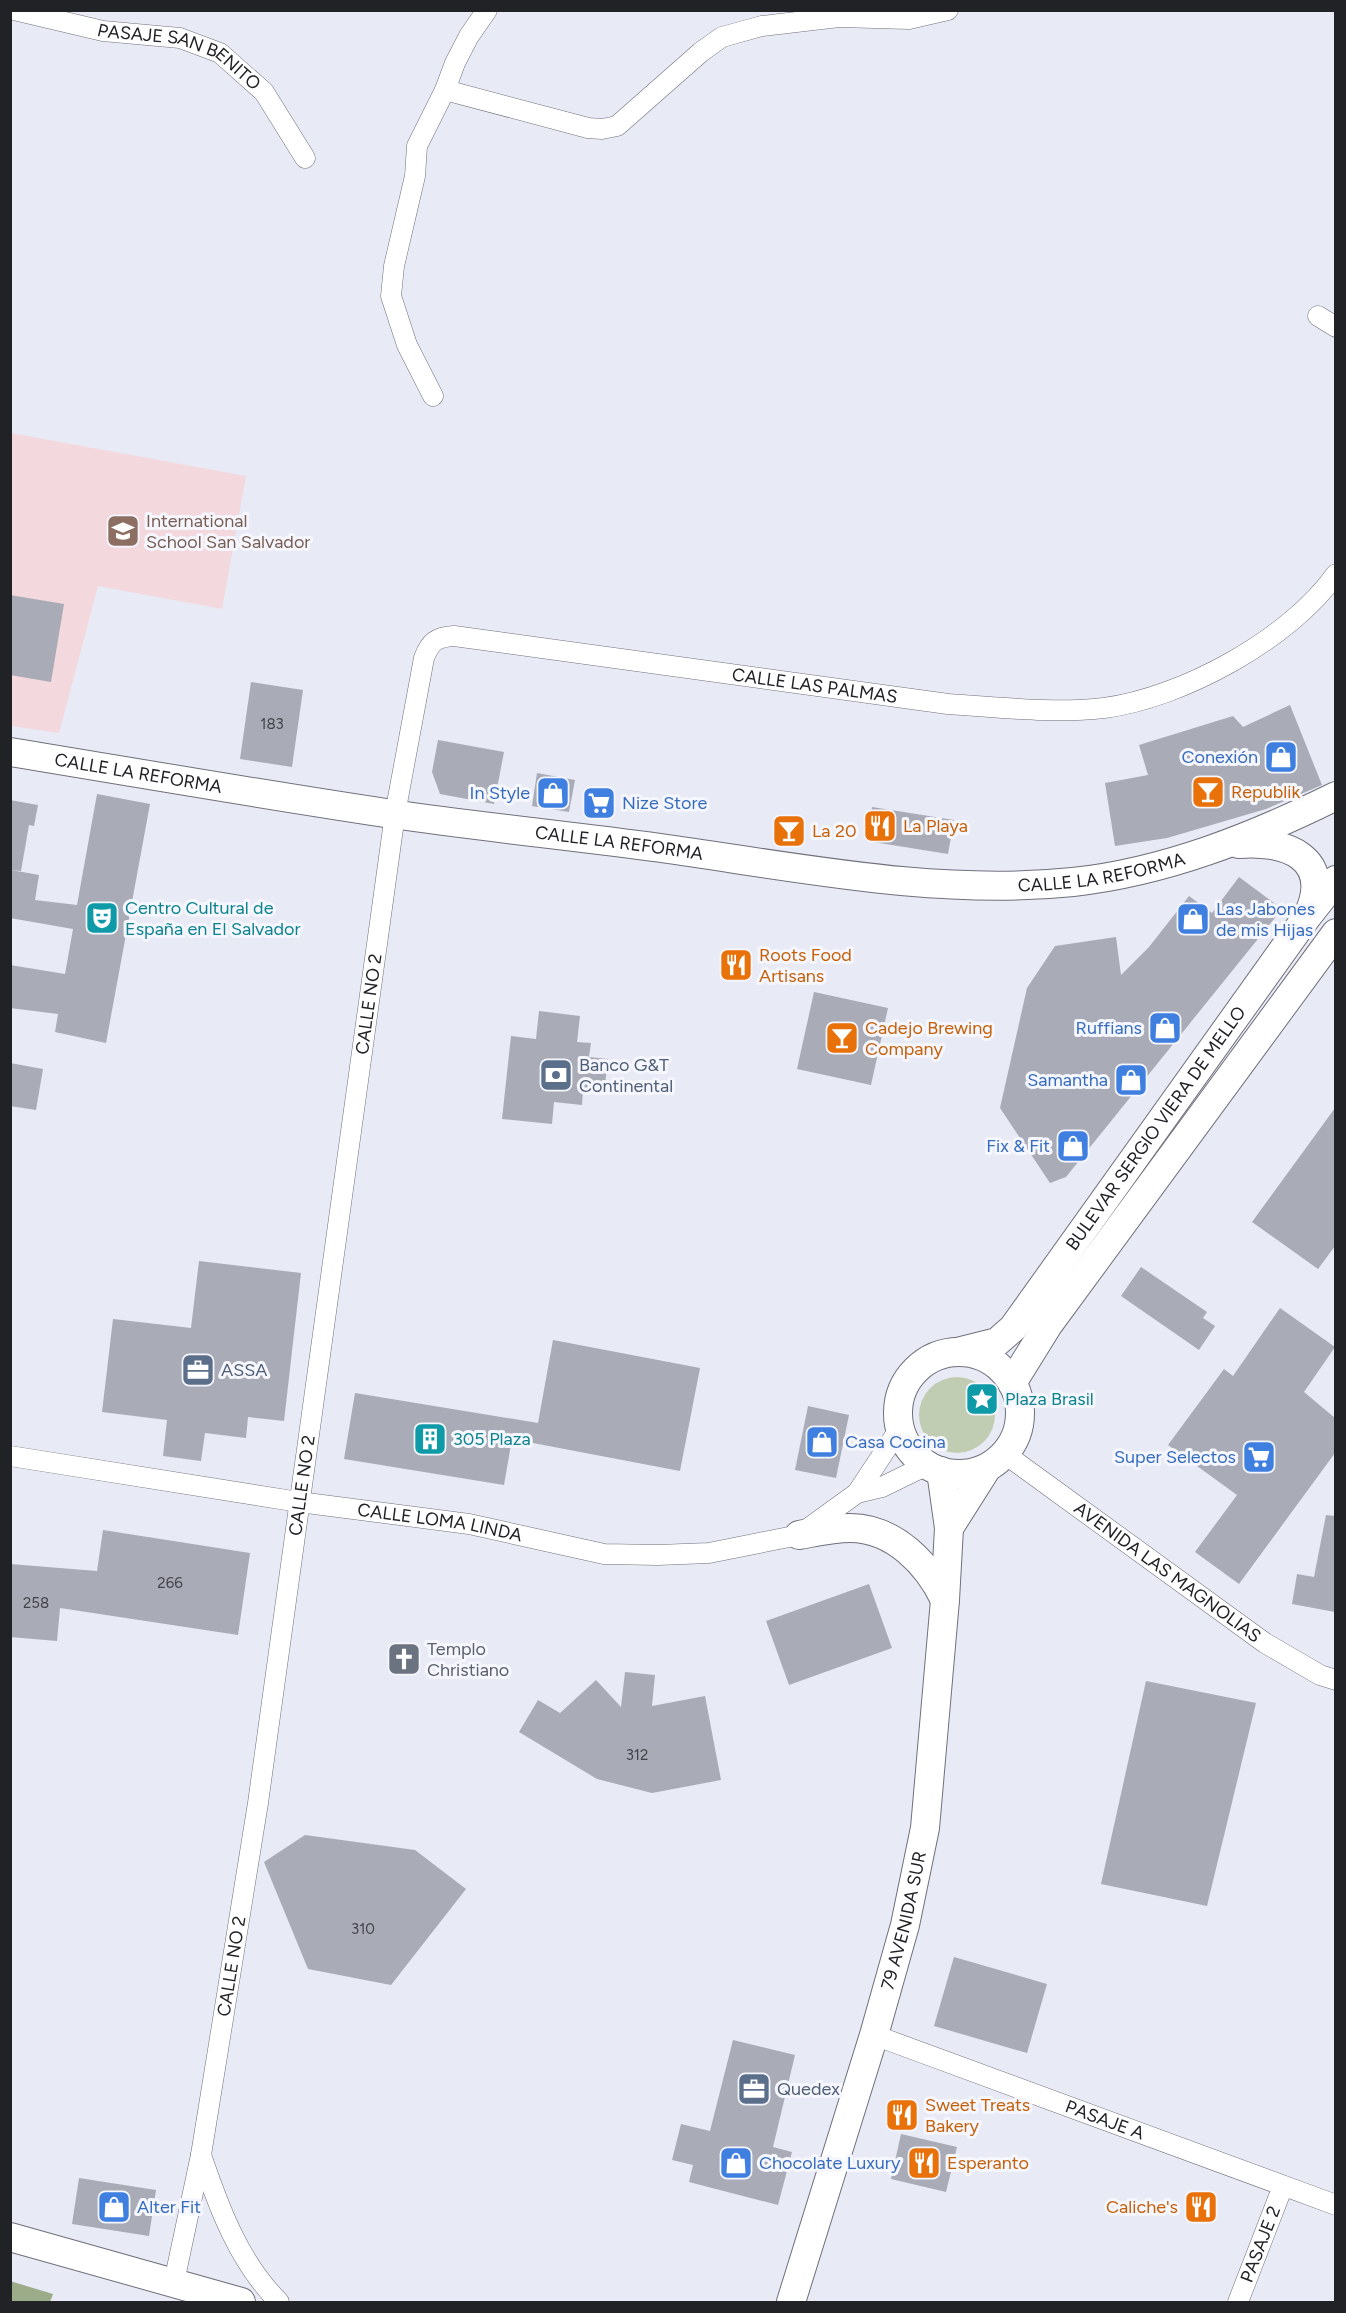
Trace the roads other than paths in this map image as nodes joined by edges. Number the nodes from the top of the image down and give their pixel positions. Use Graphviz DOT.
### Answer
graph roads {
  1 [pos="14,10"];
  2 [pos="487,10"];
  3 [pos="948,10"];
  4 [pos="445,90"];
  5 [pos="305,158"];
  6 [pos="1318,316"];
  7 [pos="1335,327"];
  8 [pos="433,396"];
  9 [pos="1335,574"];
  10 [pos="10,752"];
  11 [pos="1335,796"];
  12 [pos="395,814"];
  13 [pos="1228,844"];
  14 [pos="1335,880"];
  15 [pos="1306,918"];
  16 [pos="1335,933"];
  17 [pos="957,1352"];
  18 [pos="1012,1383"];
  19 [pos="900,1428"];
  20 [pos="10,1456"];
  21 [pos="996,1461"];
  22 [pos="934,1468"];
  23 [pos="857,1493"];
  24 [pos="299,1502"];
  25 [pos="949,1528"];
  26 [pos="800,1535"];
  27 [pos="945,1600"];
  28 [pos="1335,1680"];
  29 [pos="874,2035"];
  30 [pos="201,2155"];
  31 [pos="1283,2186"];
  32 [pos="1335,2205"];
  33 [pos="10,2237"];
  34 [pos="174,2282"];
  35 [pos="241,2302"];
  36 [pos="279,2302"];
  37 [pos="791,2302"];
  38 [pos="1238,2302"];
  1 -- 5 [label="street, PASAJE SAN BENITO"];
  2 -- 4 [label="street"];
  3 -- 4 [label="street"];
  4 -- 8 [label="street"];
  6 -- 7 [label="street"];
  9 -- 12 [label="street, CALLE LAS PALMAS"];
  10 -- 12 [label="main road, CALLE LA REFORMA"];
  11 -- 13 [label="main road, CALLE LA REFORMA"];
  12 -- 13 [label="main road, CALLE LA REFORMA"];
  12 -- 24 [label="street, CALLE NO 2"];
  13 -- 15 [label="main road, CALLE LA REFORMA"];
  14 -- 15 [label="main road, BULEVAR SERGIO VIERA DE MELLO"];
  15 -- 17 [label="main road, BULEVAR SERGIO VIERA DE MELLO"];
  16 -- 18 [label="main road, BULEVAR SERGIO VIERA DE MELLO"];
  17 -- 18 [label="main road"];
  17 -- 19 [label="main road"];
  18 -- 21 [label="main road"];
  19 -- 22 [label="main road"];
  19 -- 23 [label="street, CALLE LOMA LINDA"];
  20 -- 24 [label="street, CALLE LOMA LINDA"];
  21 -- 22 [label="main road"];
  21 -- 25 [label="main road, 79 AVENIDA SUR"];
  21 -- 28 [label="street, AVENIDA LAS MAGNOLIAS"];
  22 -- 23 [label="street, CALLE LOMA LINDA"];
  22 -- 25 [label="main road, 79 AVENIDA SUR"];
  23 -- 26 [label="street, CALLE LOMA LINDA"];
  24 -- 26 [label="street, CALLE LOMA LINDA"];
  24 -- 30 [label="street, CALLE NO 2"];
  25 -- 27 [label="main road, 79 AVENIDA SUR"];
  26 -- 27 [label="main road"];
  27 -- 29 [label="main road, 79 AVENIDA SUR"];
  29 -- 31 [label="street, PASAJE A"];
  29 -- 37 [label="main road, 79 AVENIDA SUR"];
  30 -- 34 [label="street, CALLE NO 2"];
  30 -- 36 [label="street"];
  31 -- 32 [label="street, PASAJE A"];
  31 -- 38 [label="street, PASAJE 2"];
  33 -- 34 [label="main road"];
  34 -- 35 [label="main road"];
}
